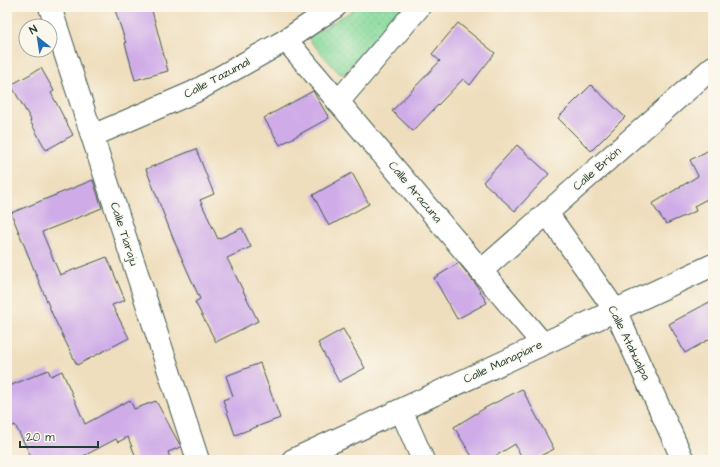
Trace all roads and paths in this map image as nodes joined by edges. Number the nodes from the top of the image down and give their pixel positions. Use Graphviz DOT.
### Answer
graph roads {
  1 [pos="50,7"];
  2 [pos="335,7"];
  3 [pos="419,7"];
  4 [pos="286,40"];
  5 [pos="713,67"];
  6 [pos="338,102"];
  7 [pos="92,136"];
  8 [pos="547,214"];
  9 [pos="713,265"];
  10 [pos="482,271"];
  11 [pos="615,310"];
  12 [pos="543,344"];
  13 [pos="401,410"];
  14 [pos="198,460"];
  15 [pos="293,460"];
  16 [pos="423,460"];
  17 [pos="683,460"];
  1 -- 7 [label="street, Calle Tiaraju"];
  2 -- 4 [label="street, Calle Tazumal"];
  3 -- 6 [label="street"];
  4 -- 6 [label="street, Calle Aracuna"];
  4 -- 7 [label="street, Calle Tazumal"];
  5 -- 8 [label="street, Calle Brión"];
  6 -- 10 [label="street, Calle Aracuna"];
  7 -- 14 [label="street, Calle Tiaraju"];
  8 -- 10 [label="street, Calle Brión"];
  8 -- 11 [label="street, Calle Atahualpa"];
  9 -- 11 [label="street, Calle Manapiare"];
  10 -- 12 [label="street, Calle Aracuna"];
  11 -- 12 [label="street, Calle Manapiare"];
  11 -- 17 [label="street, Calle Atahualpa"];
  12 -- 13 [label="street, Calle Manapiare"];
  13 -- 15 [label="street, Calle Manapiare"];
  13 -- 16 [label="street"];
}
